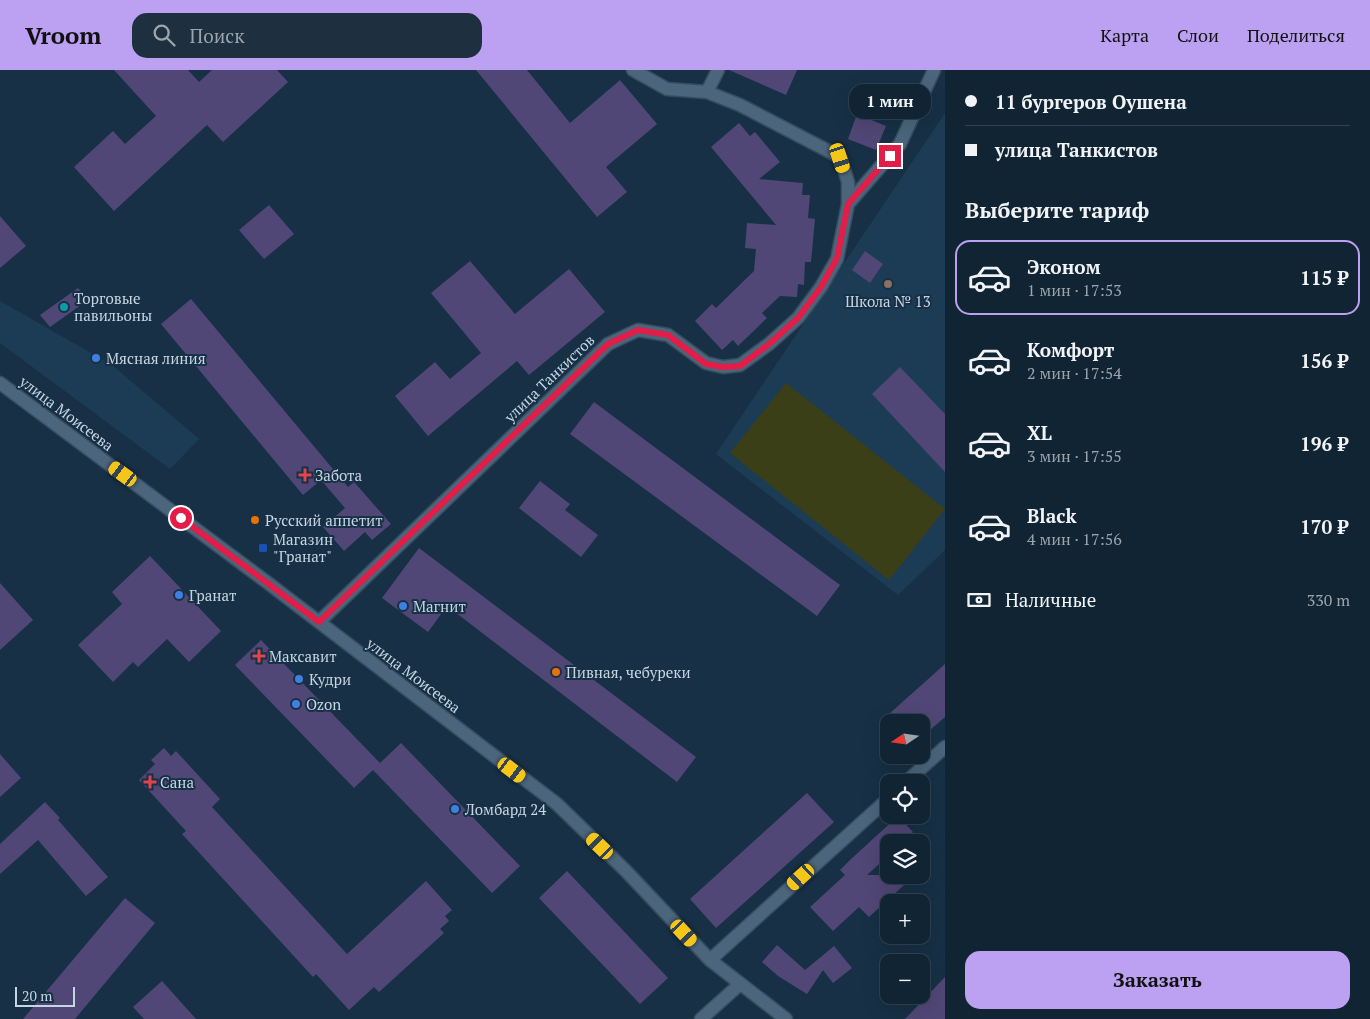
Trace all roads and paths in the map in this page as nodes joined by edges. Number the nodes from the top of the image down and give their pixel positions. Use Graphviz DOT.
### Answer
graph roads {
  1 [pos="633,70"];
  2 [pos="718,70"];
  3 [pos="934,70"];
  4 [pos="707,92"];
  5 [pos="848,204"];
  6 [pos="0,383"];
  7 [pos="319,622"];
  8 [pos="945,747"];
  9 [pos="915,774"];
  10 [pos="880,806"];
  11 [pos="710,960"];
  12 [pos="739,985"];
  13 [pos="701,1019"];
  14 [pos="786,1019"];
  1 -- 4 [label="street"];
  2 -- 4 [label="street"];
  3 -- 5 [label="street, улица Танкистов"];
  4 -- 5 [label="street"];
  5 -- 7 [label="street, улица Танкистов"];
  6 -- 7 [label="street, улица Моисеева"];
  7 -- 11 [label="street, улица Моисеева"];
  8 -- 9 [label="street"];
  10 -- 11 [label="street"];
  11 -- 12 [label="street, улица Моисеева"];
  12 -- 13 [label="street"];
  12 -- 14 [label="street, улица Моисеева"];
}
